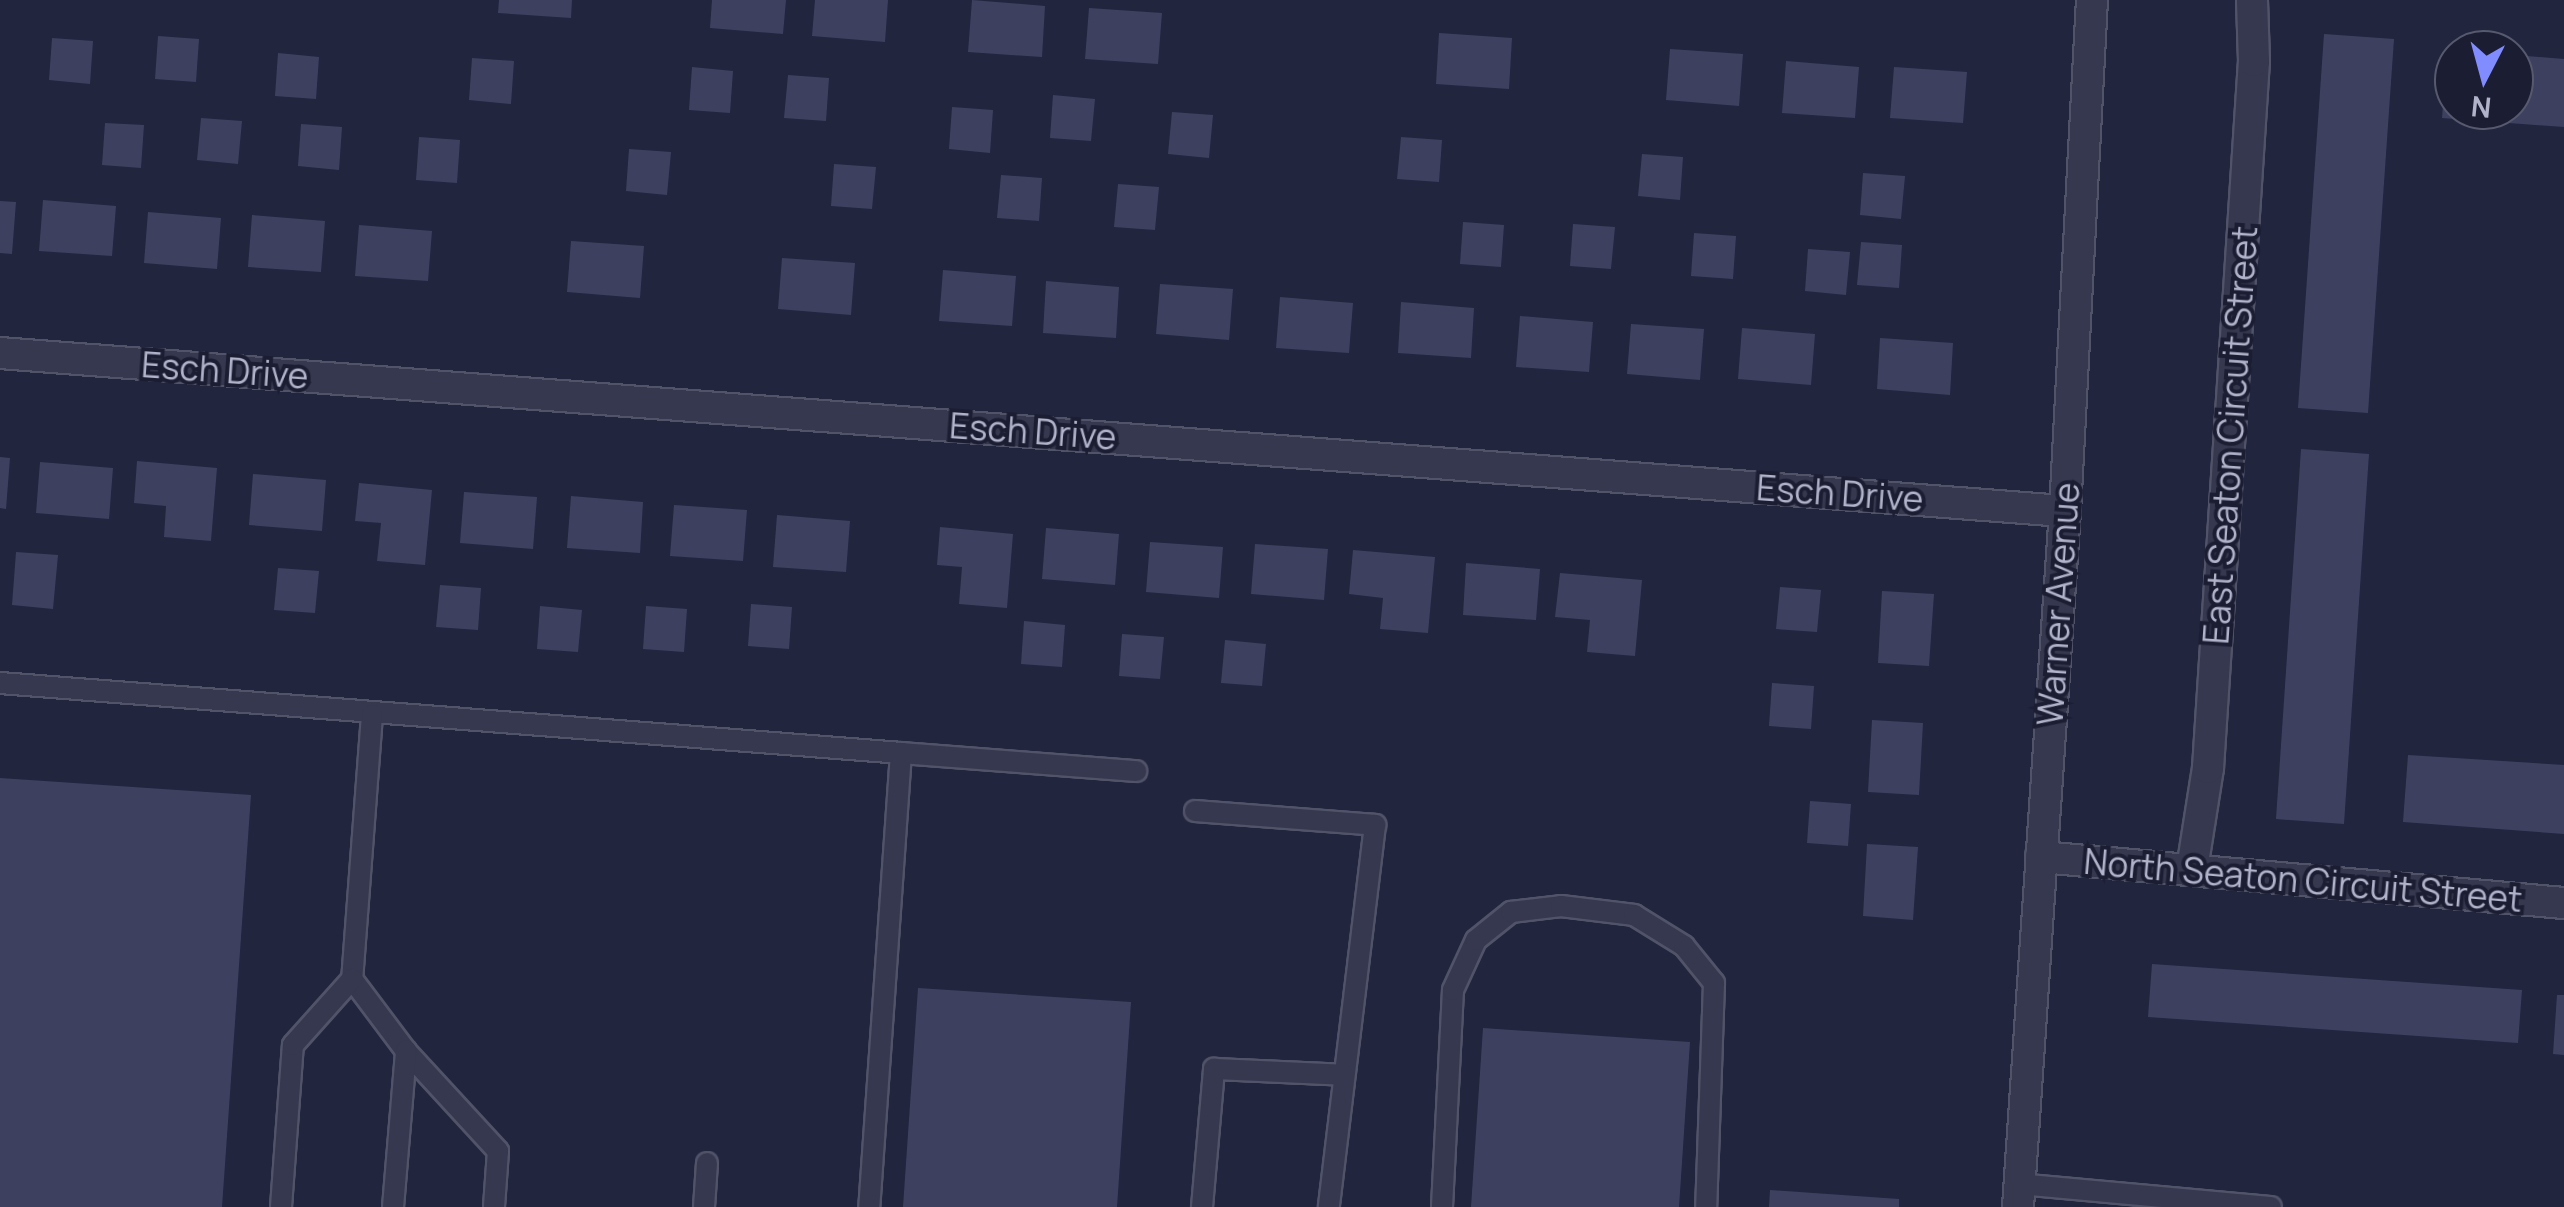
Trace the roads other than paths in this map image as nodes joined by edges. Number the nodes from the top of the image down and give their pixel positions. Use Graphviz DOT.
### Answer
graph roads {
  1 [pos="2092,0"];
  2 [pos="2252,0"];
  3 [pos="0,352"];
  4 [pos="2065,511"];
  5 [pos="0,683"];
  6 [pos="372,715"];
  7 [pos="901,753"];
  8 [pos="1136,772"];
  9 [pos="1194,811"];
  10 [pos="2041,857"];
  11 [pos="2192,869"];
  12 [pos="2564,902"];
  13 [pos="352,979"];
  14 [pos="406,1052"];
  15 [pos="1344,1075"];
  16 [pos="707,1163"];
  17 [pos="2018,1196"];
  18 [pos="281,1207"];
  19 [pos="394,1207"];
  20 [pos="494,1207"];
  21 [pos="704,1207"];
  22 [pos="868,1207"];
  23 [pos="1202,1207"];
  24 [pos="1330,1207"];
  25 [pos="1442,1207"];
  26 [pos="1706,1207"];
  27 [pos="2271,1207"];
  1 -- 4 [label="street, Warner Avenue"];
  2 -- 11 [label="street, East Seaton Circuit Street"];
  3 -- 4 [label="street, Esch Drive"];
  4 -- 10 [label="street, Warner Avenue"];
  5 -- 6 [label="lane"];
  6 -- 7 [label="lane"];
  6 -- 13 [label="lane"];
  7 -- 8 [label="lane"];
  7 -- 22 [label="lane"];
  9 -- 15 [label="lane"];
  10 -- 11 [label="street, North Seaton Circuit Street"];
  10 -- 17 [label="street, Warner Avenue"];
  11 -- 12 [label="street, North Seaton Circuit Street"];
  13 -- 14 [label="lane"];
  13 -- 18 [label="lane"];
  14 -- 19 [label="lane"];
  14 -- 20 [label="lane"];
  15 -- 23 [label="lane"];
  15 -- 24 [label="lane"];
  16 -- 21 [label="lane"];
  17 -- 27 [label="lane"];
  25 -- 26 [label="lane"];
}
